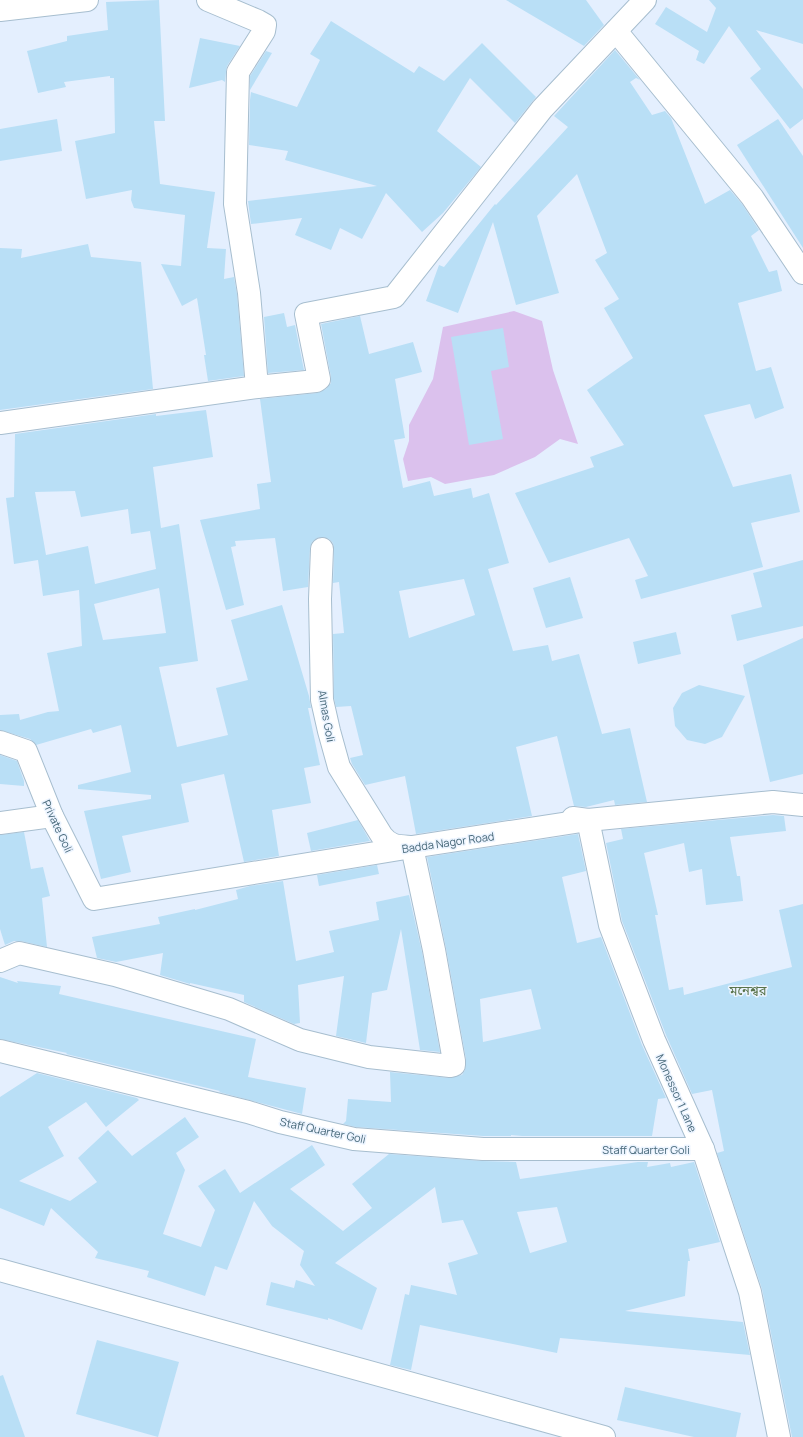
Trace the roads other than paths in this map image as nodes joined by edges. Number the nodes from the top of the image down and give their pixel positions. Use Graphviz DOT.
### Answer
graph roads {
  1 [pos="87,0"];
  2 [pos="208,0"];
  3 [pos="645,0"];
  4 [pos="0,10"];
  5 [pos="616,30"];
  6 [pos="803,273"];
  7 [pos="257,387"];
  8 [pos="0,423"];
  9 [pos="322,549"];
  10 [pos="0,742"];
  11 [pos="803,806"];
  12 [pos="558,815"];
  13 [pos="52,816"];
  14 [pos="588,820"];
  15 [pos="0,823"];
  16 [pos="412,847"];
  17 [pos="94,899"];
  18 [pos="0,961"];
  19 [pos="0,1051"];
  20 [pos="703,1149"];
  21 [pos="0,1270"];
  22 [pos="604,1437"];
  23 [pos="779,1437"];
  1 -- 4 [label="street"];
  2 -- 7 [label="street"];
  3 -- 5 [label="street"];
  5 -- 6 [label="street"];
  5 -- 7 [label="street"];
  7 -- 8 [label="street"];
  9 -- 16 [label="street, Almas Goli"];
  10 -- 13 [label="street, Private Goli"];
  11 -- 14 [label="street, Badda Nagor Road"];
  12 -- 14 [label="street"];
  13 -- 15 [label="street"];
  13 -- 17 [label="street, Private Goli"];
  14 -- 16 [label="street, Badda Nagor Road"];
  14 -- 20 [label="street, Monessor 1 Lane"];
  16 -- 17 [label="street, Badda Nagor Road"];
  16 -- 18 [label="street"];
  19 -- 20 [label="street, Staff Quarter Goli"];
  20 -- 23 [label="street, Monessor 1 Lane"];
  21 -- 22 [label="street"];
}
